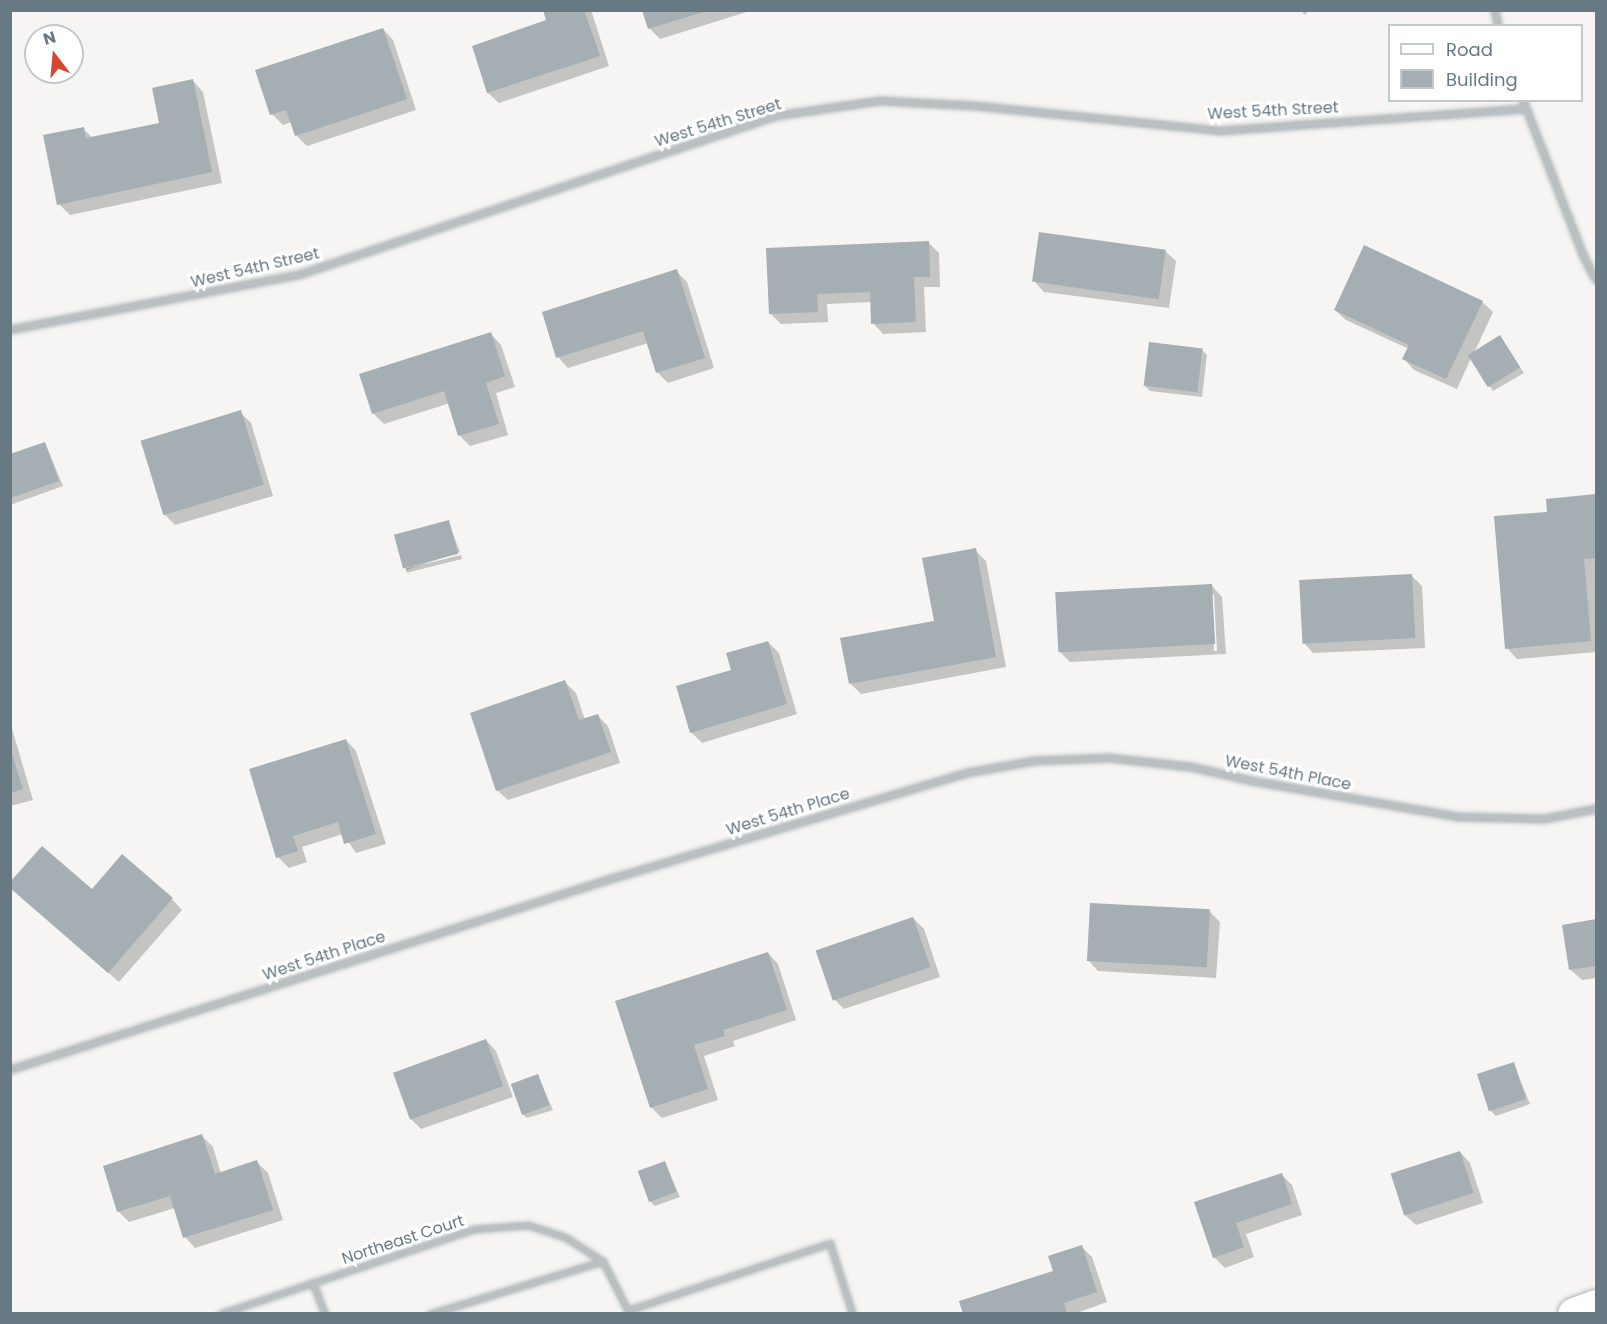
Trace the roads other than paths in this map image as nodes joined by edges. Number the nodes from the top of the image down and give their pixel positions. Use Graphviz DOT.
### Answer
graph roads {
  1 [pos="1524,102"];
  2 [pos="1526,108"];
  3 [pos="1596,280"];
  4 [pos="10,330"];
  5 [pos="1596,809"];
  6 [pos="10,1070"];
  7 [pos="603,1261"];
  8 [pos="313,1282"];
  9 [pos="1596,1306"];
  10 [pos="630,1312"];
  11 [pos="220,1314"];
  12 [pos="325,1314"];
  13 [pos="430,1314"];
  14 [pos="853,1314"];
  15 [pos="1574,1314"];
  1 -- 2 [label="street"];
  2 -- 3 [label="street"];
  2 -- 4 [label="street, West 54th Street"];
  5 -- 6 [label="street, West 54th Place"];
  7 -- 8 [label="lane, Northeast Court"];
  7 -- 10 [label="lane"];
  7 -- 13 [label="lane"];
  8 -- 11 [label="lane, Northeast Court"];
  8 -- 12 [label="lane"];
  9 -- 15 [label="main road"];
  10 -- 14 [label="lane"];
}
